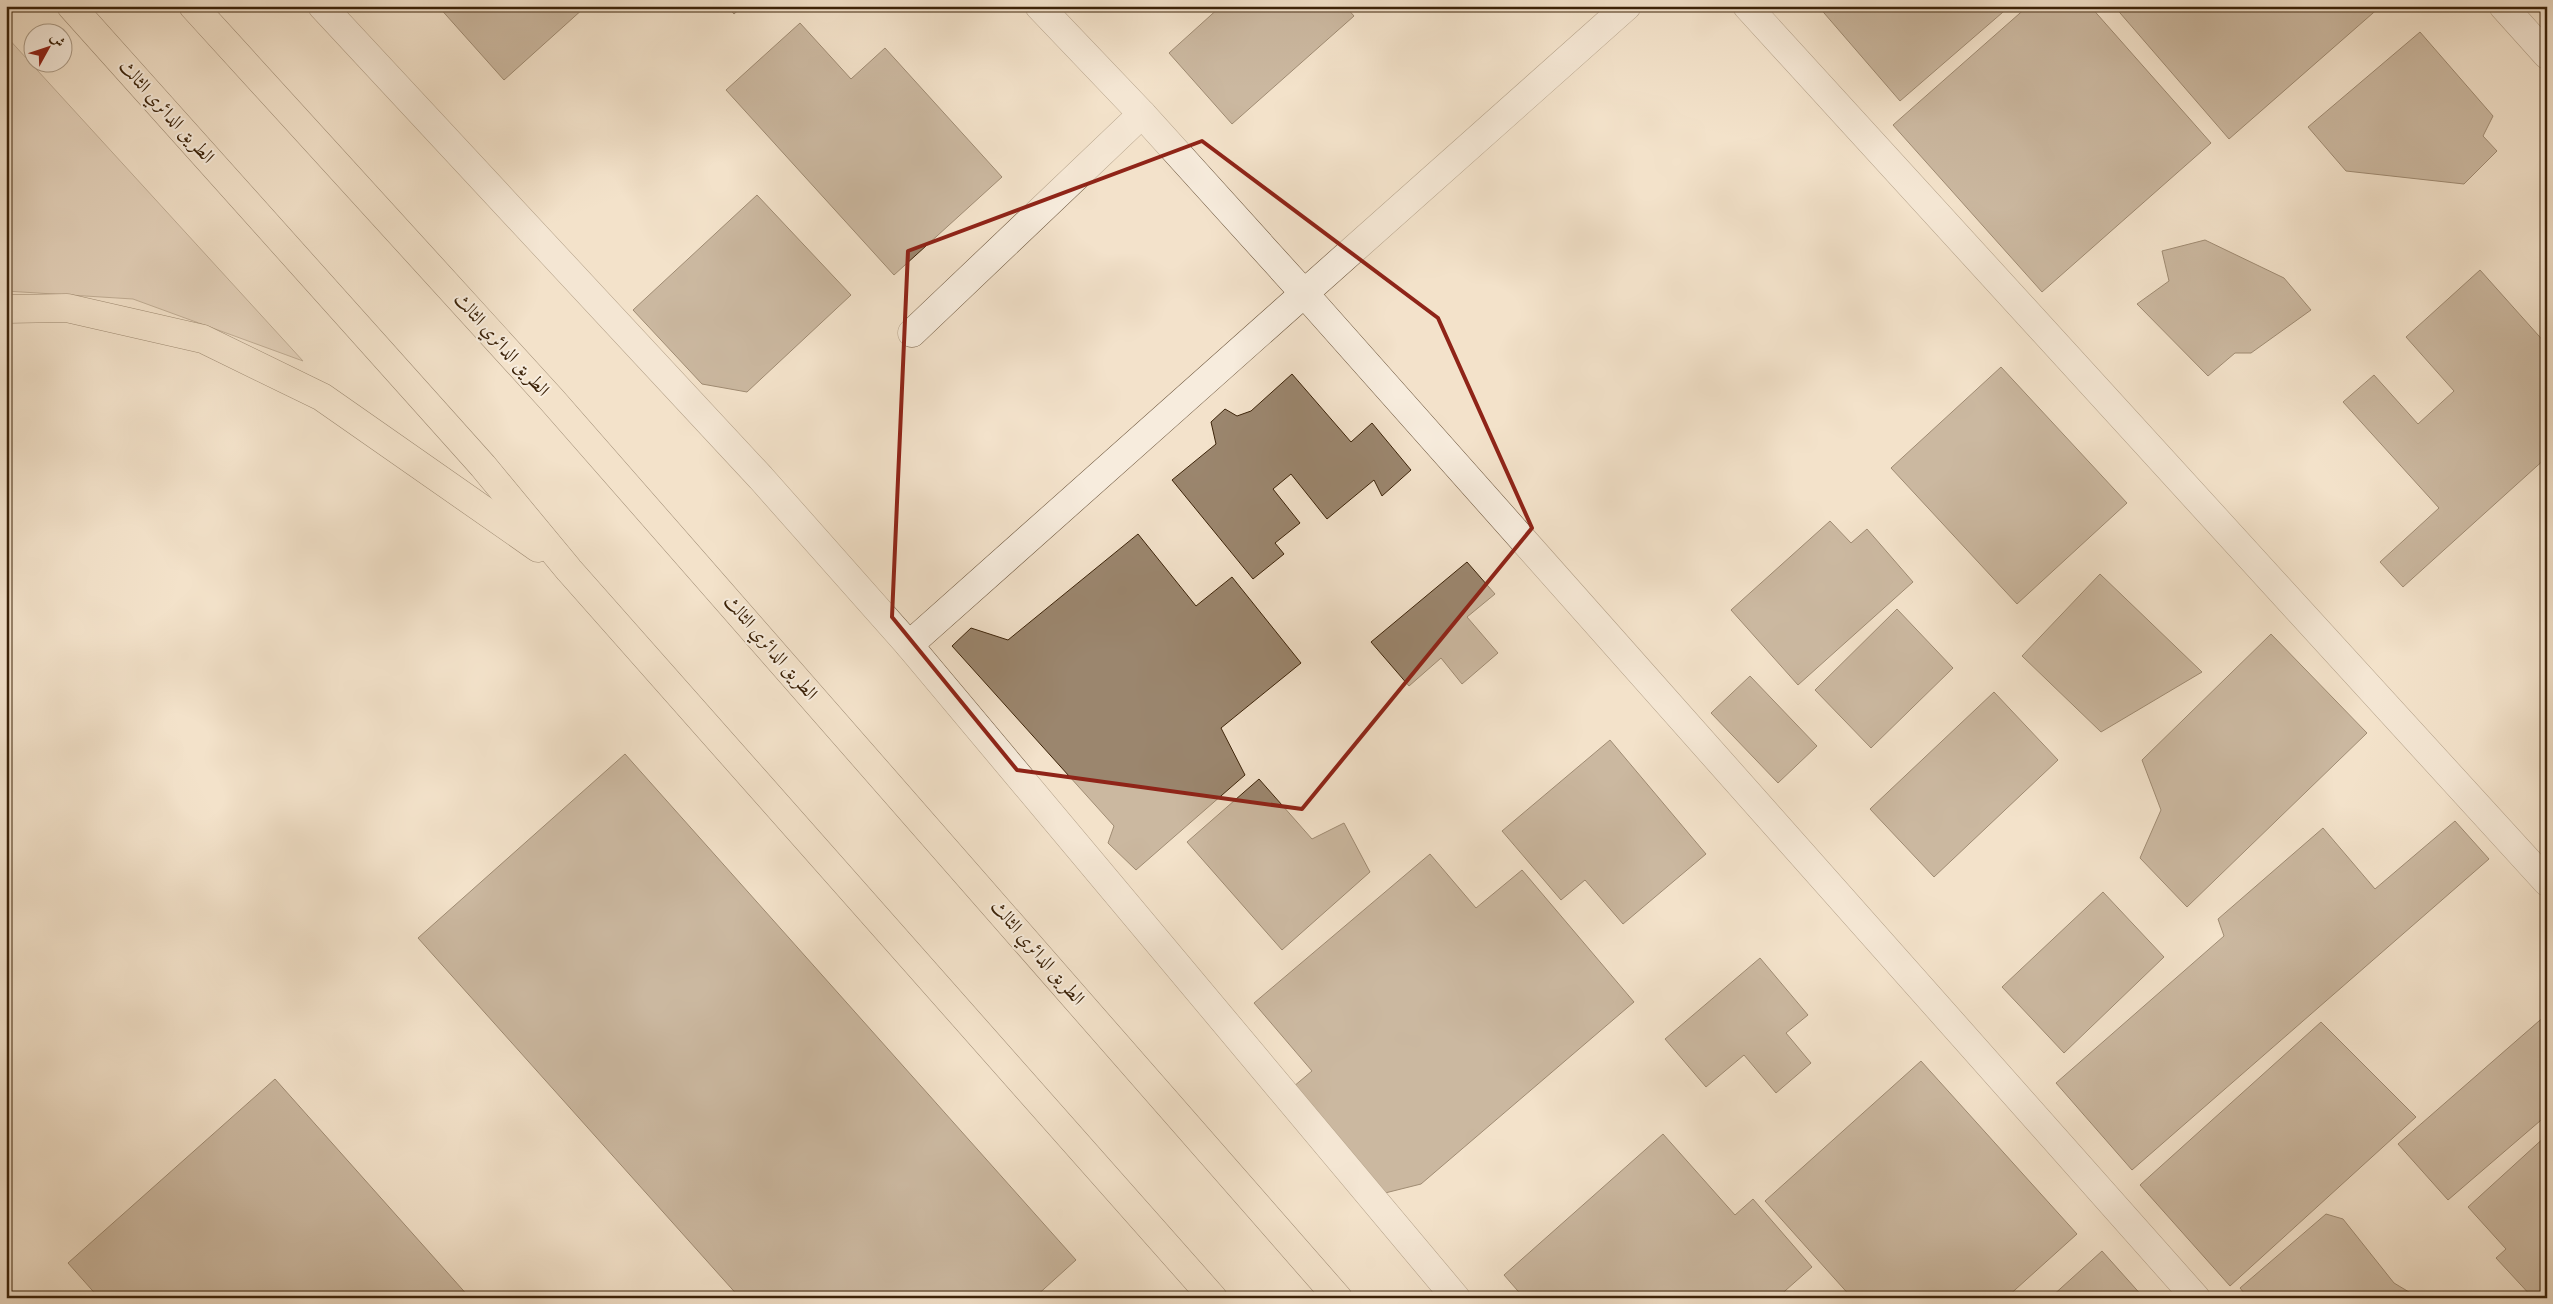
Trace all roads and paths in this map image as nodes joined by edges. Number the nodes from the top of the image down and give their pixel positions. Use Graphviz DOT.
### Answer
graph roads {
  1 [pos="71,6"];
  2 [pos="193,6"];
  3 [pos="322,6"];
  4 [pos="1039,6"];
  5 [pos="1627,6"];
  6 [pos="1748,6"];
  7 [pos="2503,6"];
  8 [pos="2547,55"];
  9 [pos="1142,114"];
  10 [pos="1303,292"];
  11 [pos="6,309"];
  12 [pos="912,334"];
  13 [pos="569,570"];
  14 [pos="909,645"];
  15 [pos="2547,882"];
  16 [pos="1212,1298"];
  17 [pos="1338,1298"];
  18 [pos="1456,1298"];
  19 [pos="2196,1298"];
  1 -- 13 [label="highway, الطريق الدائري الثالث"];
  2 -- 17 [label="highway, الطريق الدائري الثالث"];
  3 -- 14 [label="street"];
  4 -- 9 [label="street"];
  5 -- 10 [label="street"];
  6 -- 15 [label="street"];
  7 -- 8 [label="street"];
  9 -- 10 [label="street"];
  9 -- 12 [label="street"];
  10 -- 14 [label="street"];
  10 -- 19 [label="street"];
  11 -- 13 [label="highway"];
  13 -- 16 [label="highway, الطريق الدائري الثالث"];
  14 -- 18 [label="street"];
}
